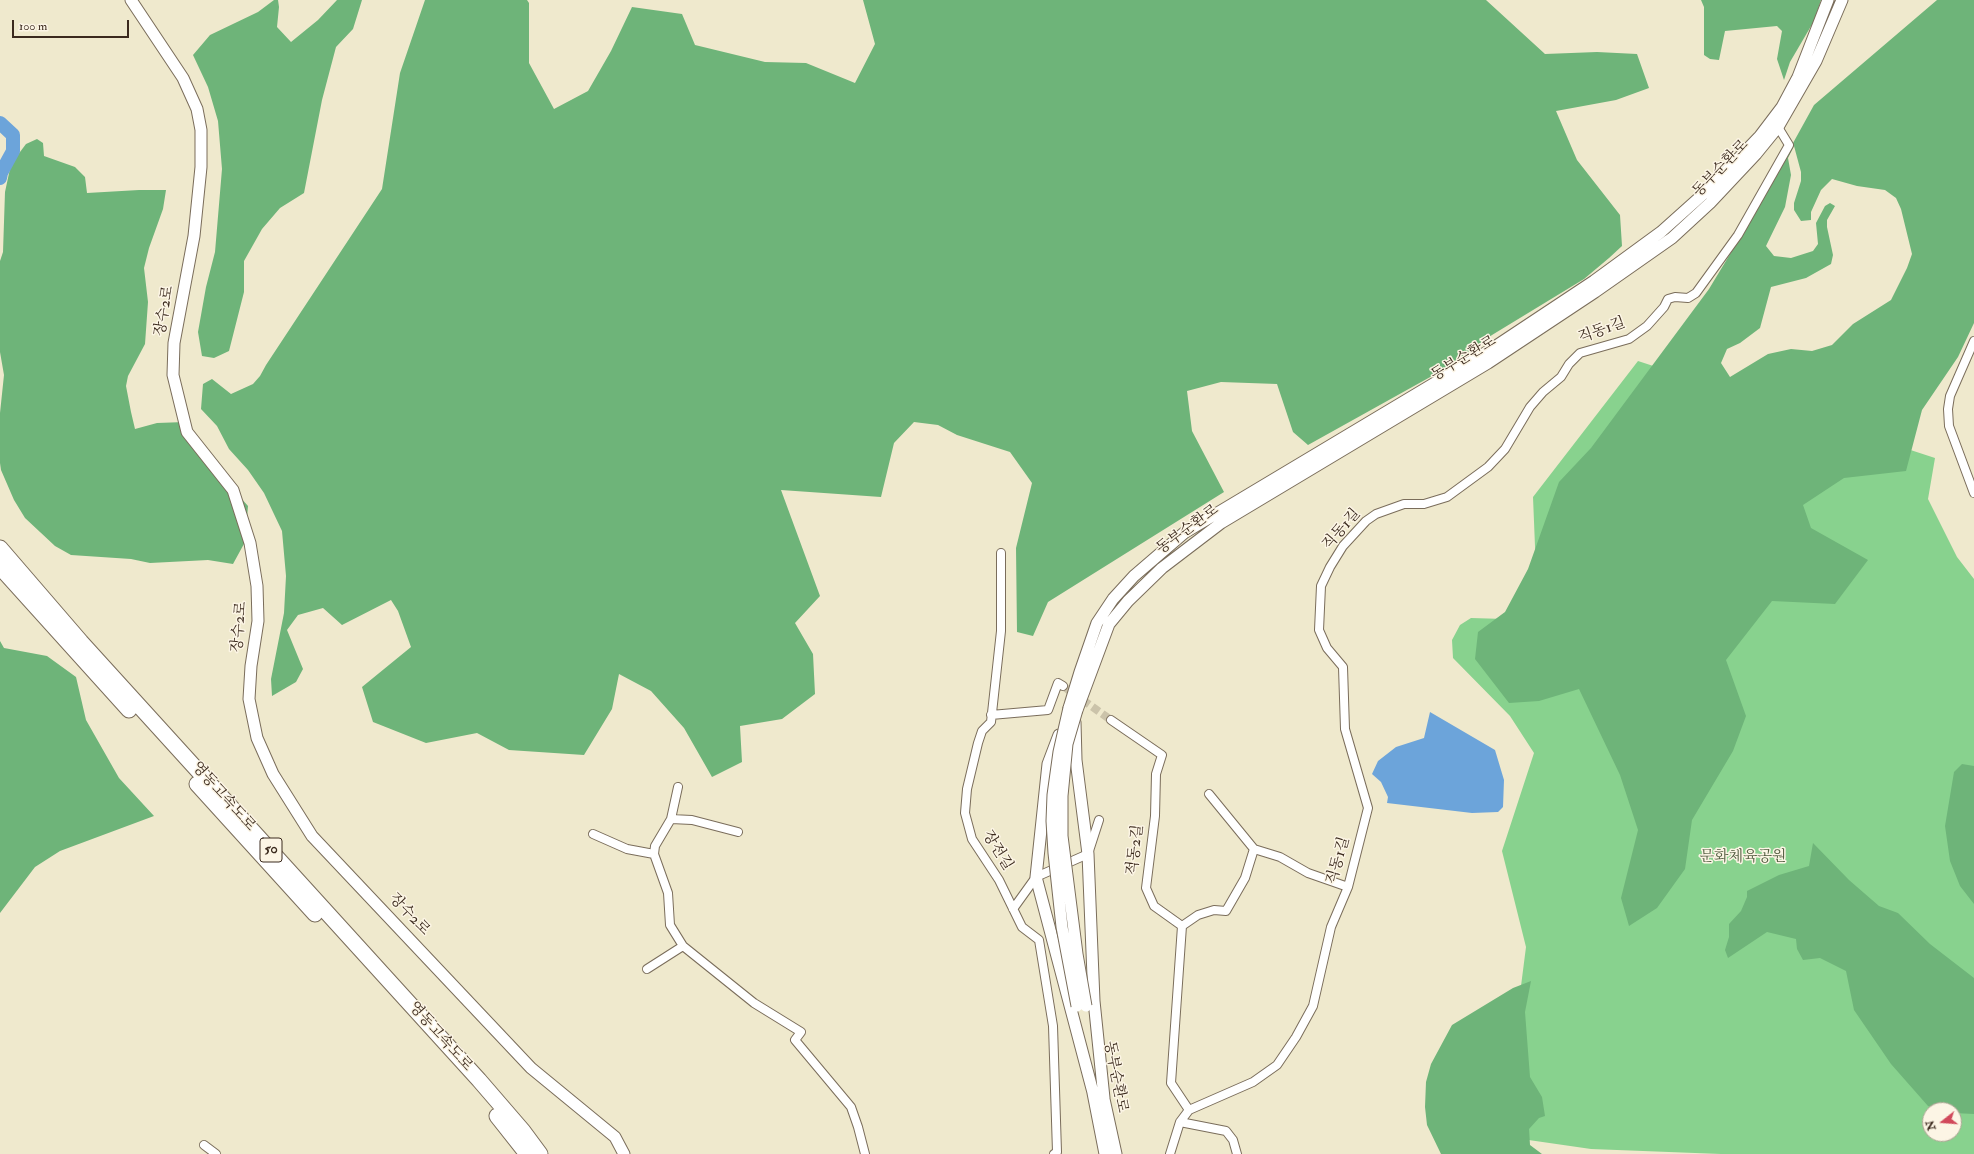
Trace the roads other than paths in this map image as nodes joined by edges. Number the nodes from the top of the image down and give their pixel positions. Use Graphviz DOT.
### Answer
graph roads {
  1 [pos="131,0"];
  2 [pos="1828,0"];
  3 [pos="1842,0"];
  4 [pos="1778,127"];
  5 [pos="1974,341"];
  6 [pos="1974,493"];
  7 [pos="0,548"];
  8 [pos="1001,553"];
  9 [pos="0,567"];
  10 [pos="1063,686"];
  11 [pos="1072,713"];
  12 [pos="991,715"];
  13 [pos="1111,720"];
  14 [pos="678,787"];
  15 [pos="1209,794"];
  16 [pos="671,819"];
  17 [pos="1099,820"];
  18 [pos="738,832"];
  19 [pos="593,834"];
  20 [pos="1254,849"];
  21 [pos="654,854"];
  22 [pos="1088,854"];
  23 [pos="1036,876"];
  24 [pos="1348,887"];
  25 [pos="1013,909"];
  26 [pos="1182,926"];
  27 [pos="683,946"];
  28 [pos="647,969"];
  29 [pos="1099,1099"];
  30 [pos="1189,1110"];
  31 [pos="1180,1122"];
  32 [pos="204,1145"];
  33 [pos="1104,1153"];
  34 [pos="216,1154"];
  35 [pos="527,1154"];
  36 [pos="540,1154"];
  37 [pos="624,1154"];
  38 [pos="865,1154"];
  39 [pos="1054,1154"];
  40 [pos="1116,1154"];
  41 [pos="1170,1154"];
  42 [pos="1237,1154"];
  1 -- 37 [label="street, 장수2로"];
  2 -- 11 [label="street, 동부순환로"];
  3 -- 4 [label="street, 동부순환로"];
  4 -- 11 [label="street, 동부순환로"];
  4 -- 24 [label="street, 직동1길"];
  5 -- 6 [label="street"];
  7 -- 36 [label="highway, 영동고속도로 / 50"];
  8 -- 12 [label="street, 장전길"];
  9 -- 35 [label="highway, 영동고속도로 / 50"];
  10 -- 12 [label="street"];
  11 -- 22 [label="street"];
  11 -- 23 [label="street"];
  11 -- 29 [label="street, 동부순환로, bridge"];
  12 -- 25 [label="street, 장전길"];
  13 -- 26 [label="street, 적동2길"];
  14 -- 16 [label="street"];
  15 -- 20 [label="street"];
  16 -- 18 [label="street"];
  16 -- 21 [label="street"];
  17 -- 22 [label="street"];
  19 -- 21 [label="street"];
  20 -- 24 [label="street"];
  20 -- 26 [label="street"];
  21 -- 27 [label="street"];
  22 -- 23 [label="street"];
  22 -- 29 [label="street"];
  23 -- 25 [label="street"];
  23 -- 29 [label="street"];
  24 -- 30 [label="street, 직동1길"];
  25 -- 39 [label="street, 장전길"];
  26 -- 30 [label="street"];
  27 -- 28 [label="street"];
  27 -- 38 [label="street"];
  29 -- 33 [label="street, 동부순환로"];
  29 -- 40 [label="street, 동부순환로"];
  30 -- 31 [label="street, 직동1길"];
  31 -- 41 [label="street, 직동1길"];
  31 -- 42 [label="street"];
  32 -- 34 [label="street"];
}
